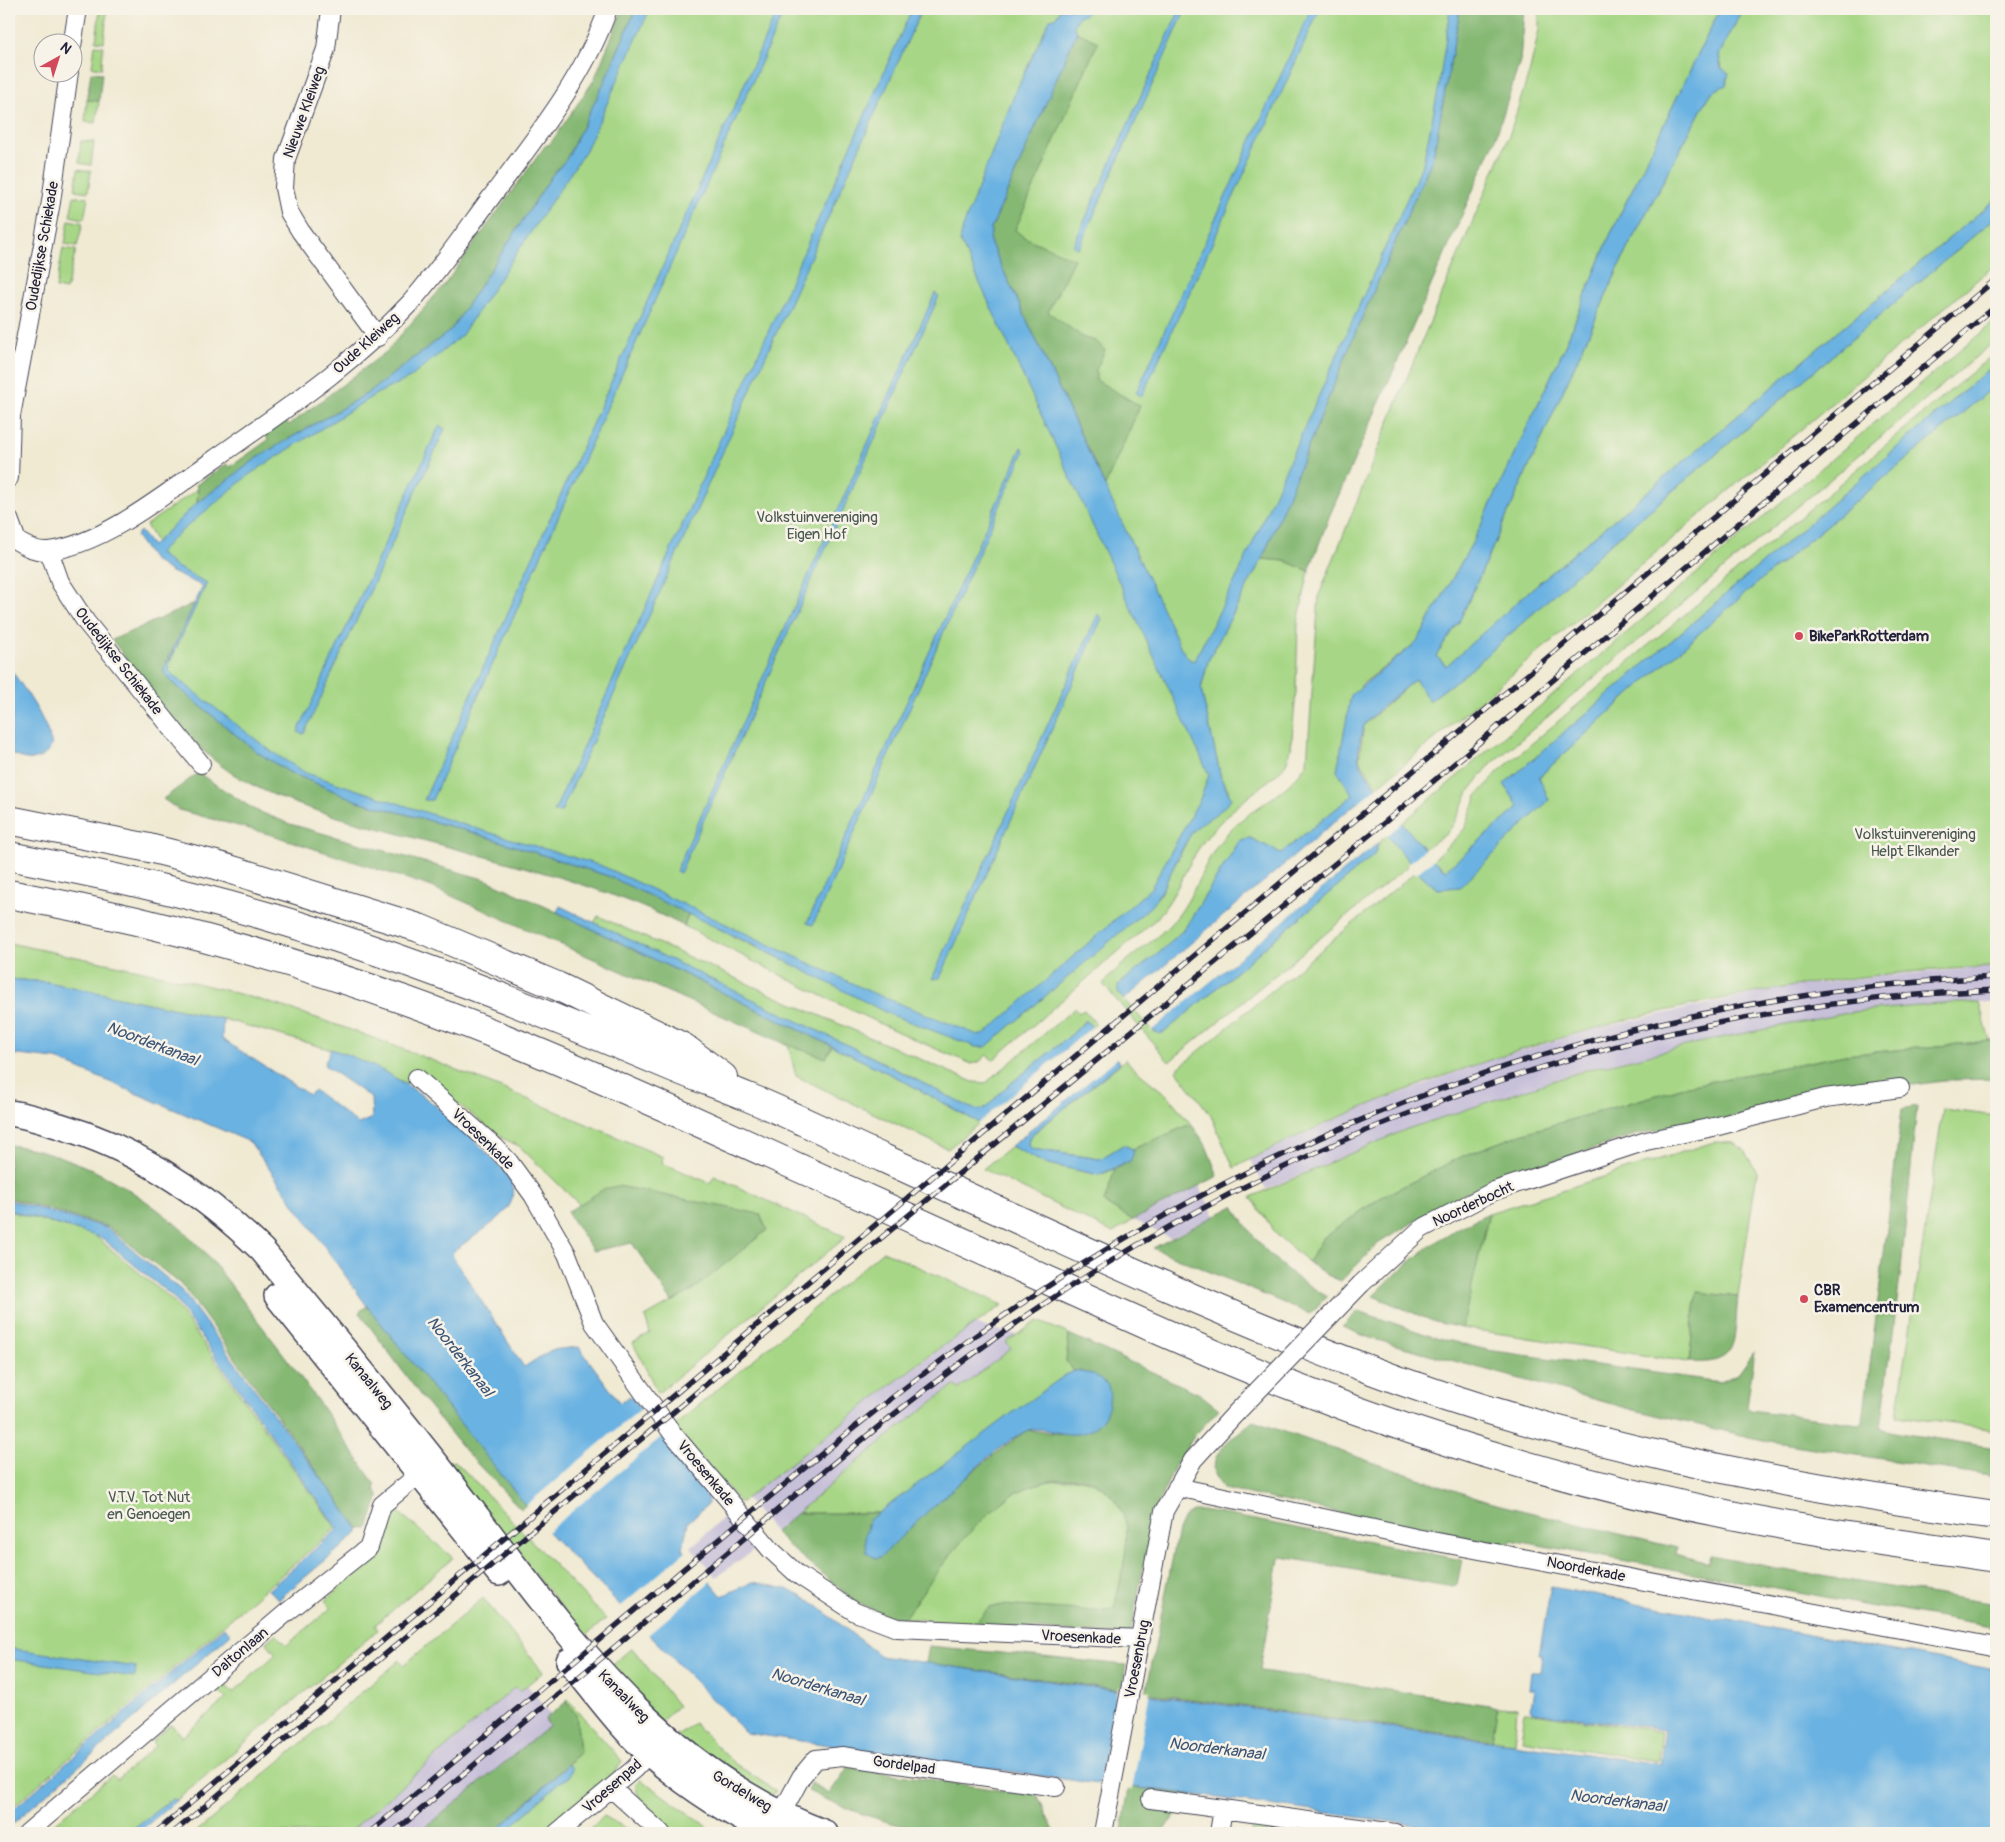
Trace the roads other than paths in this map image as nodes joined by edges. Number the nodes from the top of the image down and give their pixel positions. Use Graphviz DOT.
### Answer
graph roads {
  1 [pos="78,9"];
  2 [pos="331,9"];
  3 [pos="608,9"];
  4 [pos="74,32"];
  5 [pos="68,82"];
  6 [pos="378,336"];
  7 [pos="9,438"];
  8 [pos="9,478"];
  9 [pos="9,519"];
  10 [pos="50,550"];
  11 [pos="201,764"];
  12 [pos="9,820"];
  13 [pos="9,856"];
  14 [pos="9,894"];
  15 [pos="417,1078"];
  16 [pos="1900,1088"];
  17 [pos="752,1099"];
  18 [pos="9,1113"];
  19 [pos="9,1126"];
  20 [pos="427,1468"];
  21 [pos="1177,1487"];
  22 [pos="1996,1515"];
  23 [pos="1996,1558"];
  24 [pos="1141,1639"];
  25 [pos="1996,1647"];
  26 [pos="657,1745"];
  27 [pos="1056,1787"];
  28 [pos="611,1788"];
  29 [pos="1151,1799"];
  30 [pos="1224,1809"];
  31 [pos="775,1824"];
  32 [pos="28,1833"];
  33 [pos="557,1833"];
  34 [pos="661,1833"];
  35 [pos="825,1833"];
  36 [pos="1102,1833"];
  37 [pos="1219,1833"];
  38 [pos="1395,1833"];
  1 -- 4 [label="street"];
  2 -- 6 [label="street, Nieuwe Kleiweg"];
  3 -- 6 [label="street, Oude Kleiweg"];
  5 -- 7 [label="street, Oudedijkse Schiekade"];
  6 -- 10 [label="street, Oude Kleiweg"];
  7 -- 8 [label="street, Oudedijkse Schiekade"];
  9 -- 10 [label="street, Oude Kleiweg"];
  10 -- 11 [label="street, Oudedijkse Schiekade"];
  12 -- 17 [label="highway"];
  13 -- 17 [label="highway"];
  14 -- 23 [label="highway"];
  15 -- 24 [label="street, Vroesenkade"];
  16 -- 21 [label="street, Noorderbocht, bridge"];
  17 -- 22 [label="highway"];
  18 -- 20 [label="main road, Kanaalweg"];
  19 -- 20 [label="main road, Kanaalweg"];
  20 -- 26 [label="main road, Kanaalweg"];
  20 -- 32 [label="street, Daltonlaan"];
  21 -- 24 [label="street, Vroesenbrug"];
  21 -- 25 [label="street, Noorderkade"];
  24 -- 36 [label="street, Vroesenbrug"];
  26 -- 28 [label="street, Vroesenpad"];
  26 -- 31 [label="main road, Gordelweg"];
  27 -- 31 [label="street, Gordelpad"];
  28 -- 33 [label="street, Vroesenpad"];
  28 -- 34 [label="street"];
  29 -- 30 [label="street"];
  30 -- 37 [label="street"];
  30 -- 38 [label="street"];
  31 -- 35 [label="main road, Gordelweg"];
}
